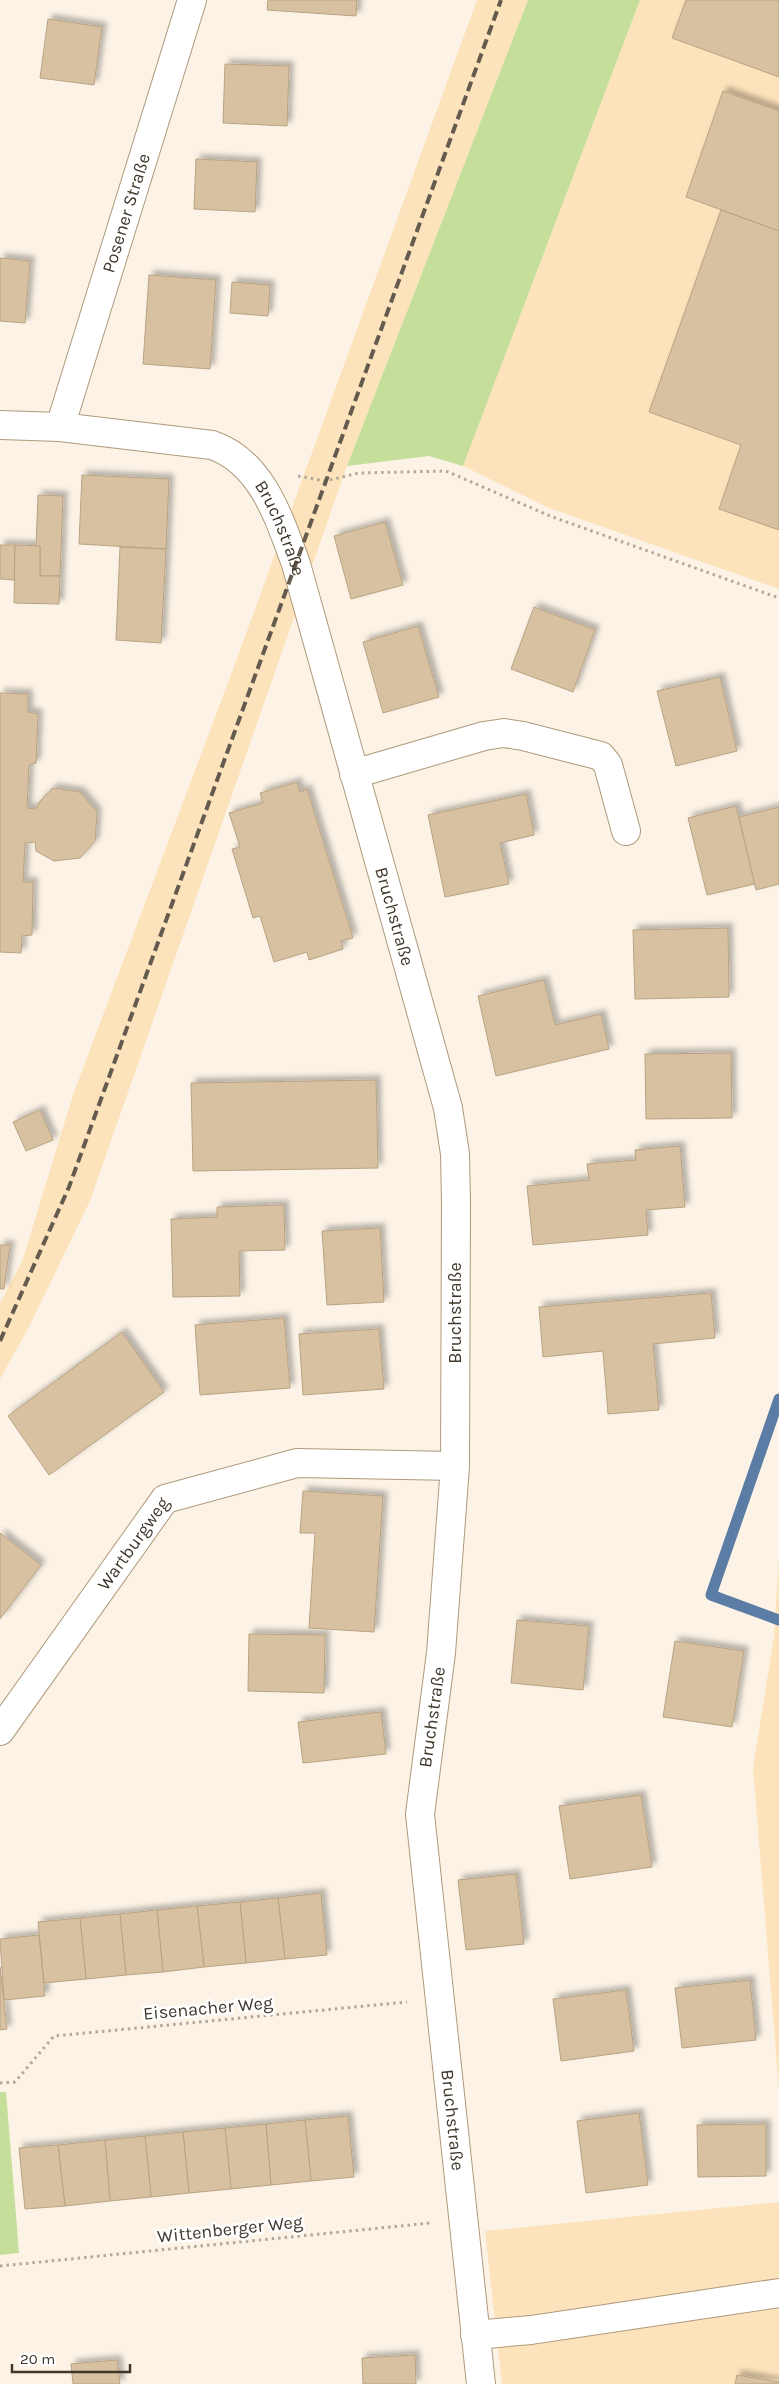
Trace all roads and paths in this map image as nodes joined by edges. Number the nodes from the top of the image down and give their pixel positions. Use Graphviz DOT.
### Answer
graph roads {
  1 [pos="192,0"];
  2 [pos="0,425"];
  3 [pos="60,427"];
  4 [pos="261,483"];
  5 [pos="779,598"];
  6 [pos="354,774"];
  7 [pos="626,832"];
  8 [pos="455,1466"];
  9 [pos="0,1731"];
  10 [pos="440,1999"];
  11 [pos="0,2083"];
  12 [pos="463,2220"];
  13 [pos="0,2266"];
  14 [pos="779,2293"];
  15 [pos="475,2335"];
  16 [pos="481,2384"];
  1 -- 3 [label="street, Posener Straße"];
  2 -- 3 [label="street, Bruchstraße"];
  3 -- 4 [label="street, Bruchstraße"];
  4 -- 5 [label="path"];
  4 -- 6 [label="street, Bruchstraße"];
  6 -- 7 [label="street"];
  6 -- 8 [label="street, Bruchstraße"];
  8 -- 9 [label="street, Wartburgweg"];
  8 -- 10 [label="street, Bruchstraße"];
  10 -- 11 [label="path, Eisenacher Weg"];
  10 -- 12 [label="street, Bruchstraße"];
  12 -- 13 [label="path, Wittenberger Weg"];
  12 -- 15 [label="street, Bruchstraße"];
  14 -- 15 [label="street"];
  15 -- 16 [label="street, Bruchstraße"];
}
